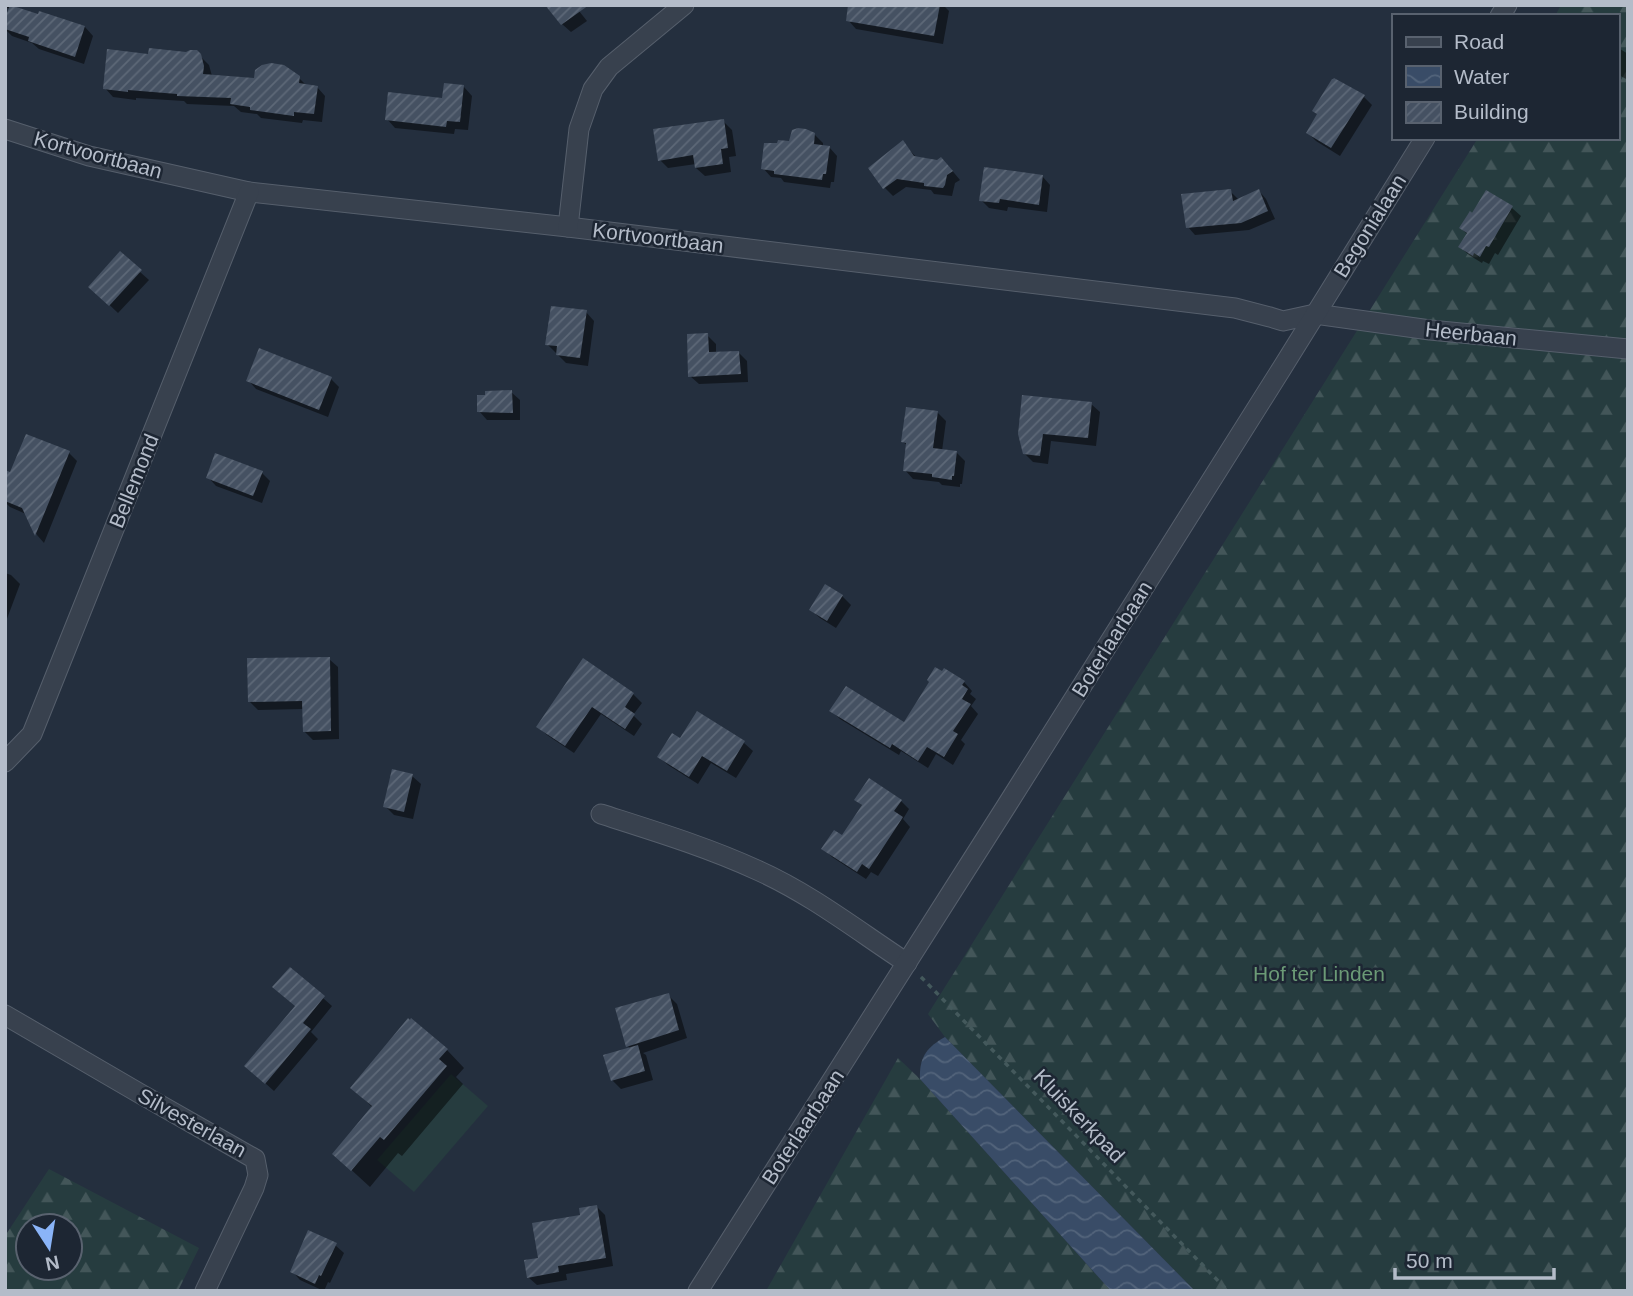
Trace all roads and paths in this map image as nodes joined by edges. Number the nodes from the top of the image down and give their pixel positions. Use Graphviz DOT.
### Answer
graph roads {
  1 [pos="684,5"];
  2 [pos="5,128"];
  3 [pos="1424,140"];
  4 [pos="249,191"];
  5 [pos="568,227"];
  6 [pos="1315,314"];
  7 [pos="1628,349"];
  8 [pos="5,762"];
  9 [pos="601,814"];
  10 [pos="907,963"];
  11 [pos="5,1015"];
  12 [pos="205,1291"];
  13 [pos="698,1291"];
  14 [pos="1228,1291"];
  1 -- 5 [label="street"];
  2 -- 4 [label="street, Kortvoortbaan"];
  3 -- 6 [label="street, Begonialaan"];
  4 -- 5 [label="street, Kortvoortbaan"];
  4 -- 8 [label="street, Bellemond"];
  5 -- 6 [label="street, Kortvoortbaan"];
  6 -- 7 [label="street, Heerbaan"];
  6 -- 10 [label="street, Boterlaarbaan"];
  9 -- 10 [label="street"];
  10 -- 13 [label="street, Boterlaarbaan"];
  10 -- 14 [label="path, Kluiskerkpad"];
  11 -- 12 [label="street, Silvesterlaan"];
}
